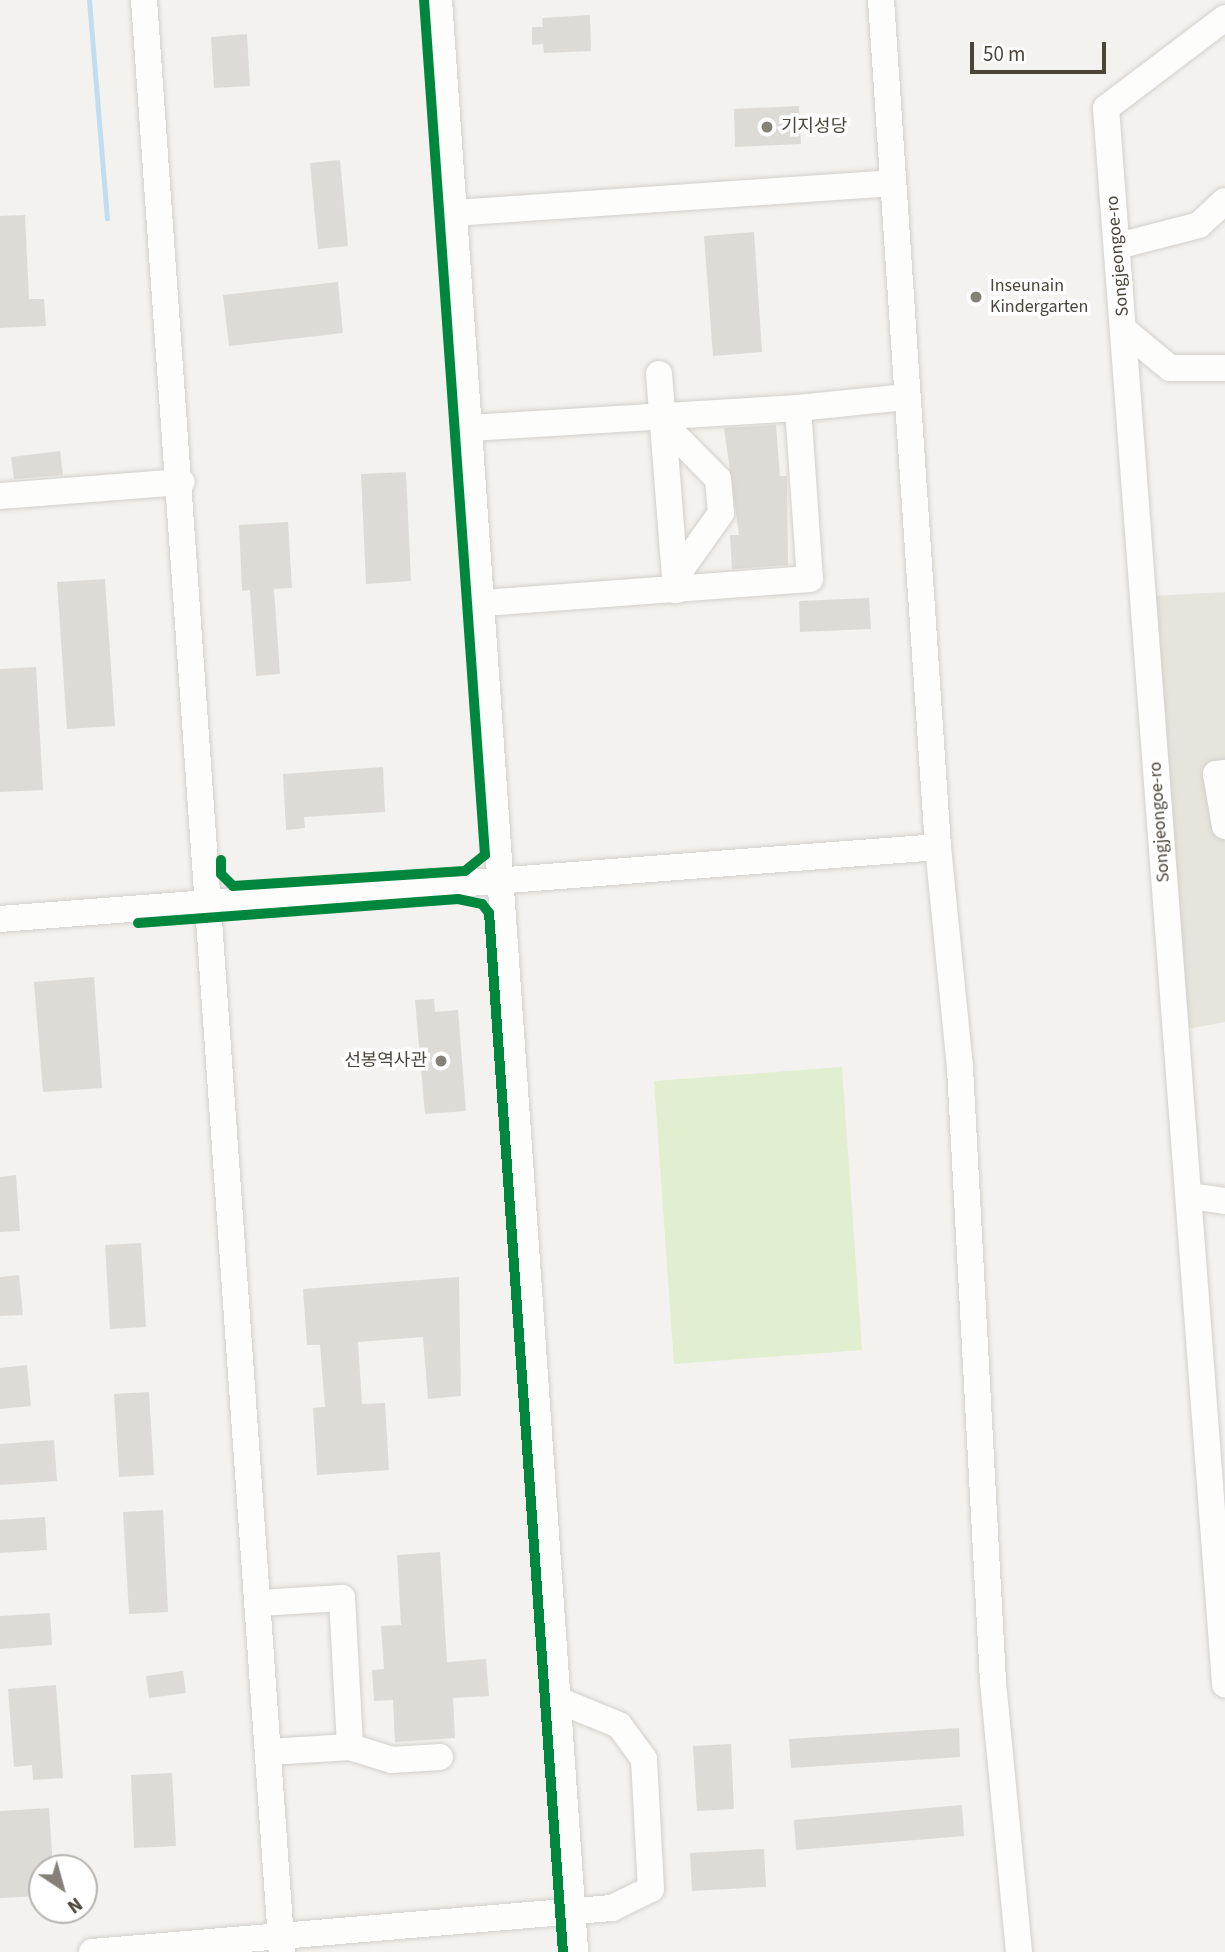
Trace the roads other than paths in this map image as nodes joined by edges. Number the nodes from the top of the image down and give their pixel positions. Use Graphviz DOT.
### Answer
graph roads {
  1 [pos="144,0"];
  2 [pos="439,0"];
  3 [pos="881,0"];
  4 [pos="1225,18"];
  5 [pos="892,183"];
  6 [pos="1225,201"];
  7 [pos="454,213"];
  8 [pos="1118,246"];
  9 [pos="1124,330"];
  10 [pos="1225,368"];
  11 [pos="659,374"];
  12 [pos="907,397"];
  13 [pos="798,408"];
  14 [pos="662,419"];
  15 [pos="470,428"];
  16 [pos="181,482"];
  17 [pos="0,496"];
  18 [pos="676,584"];
  19 [pos="483,603"];
  20 [pos="1225,773"];
  21 [pos="1225,826"];
  22 [pos="938,846"];
  23 [pos="503,883"];
  24 [pos="212,904"];
  25 [pos="0,919"];
  26 [pos="1190,1196"];
  27 [pos="1225,1200"];
  28 [pos="260,1603"];
  29 [pos="1225,1685"];
  30 [pos="558,1700"];
  31 [pos="350,1747"];
  32 [pos="269,1752"];
  33 [pos="440,1756"];
  34 [pos="572,1911"];
  35 [pos="281,1943"];
  36 [pos="1012,1947"];
  37 [pos="106,1951"];
  38 [pos="575,1952"];
  1 -- 16 [label="street"];
  2 -- 7 [label="street"];
  3 -- 5 [label="street"];
  4 -- 8 [label="street, Songjeongoe-ro"];
  5 -- 7 [label="street"];
  5 -- 12 [label="street"];
  6 -- 8 [label="street"];
  7 -- 15 [label="street"];
  8 -- 9 [label="street, Songjeongoe-ro"];
  9 -- 10 [label="street"];
  9 -- 26 [label="street, Songjeongoe-ro"];
  11 -- 14 [label="street"];
  12 -- 13 [label="street"];
  12 -- 22 [label="street"];
  13 -- 14 [label="street"];
  13 -- 18 [label="street"];
  14 -- 15 [label="street"];
  14 -- 18 [label="street"];
  14 -- 18 [label="street"];
  15 -- 19 [label="street"];
  16 -- 17 [label="street"];
  16 -- 24 [label="street"];
  18 -- 19 [label="street"];
  19 -- 23 [label="street"];
  20 -- 21 [label="street"];
  22 -- 23 [label="street"];
  22 -- 36 [label="street"];
  23 -- 24 [label="street"];
  23 -- 30 [label="street"];
  24 -- 25 [label="street"];
  24 -- 28 [label="street"];
  26 -- 27 [label="street"];
  26 -- 29 [label="street, Songjeongoe-ro"];
  28 -- 31 [label="street"];
  28 -- 32 [label="street"];
  30 -- 34 [label="street"];
  30 -- 34 [label="street"];
  31 -- 32 [label="street"];
  31 -- 33 [label="street"];
  32 -- 35 [label="street"];
  34 -- 35 [label="street"];
  34 -- 38 [label="street"];
  35 -- 37 [label="street"];
}
